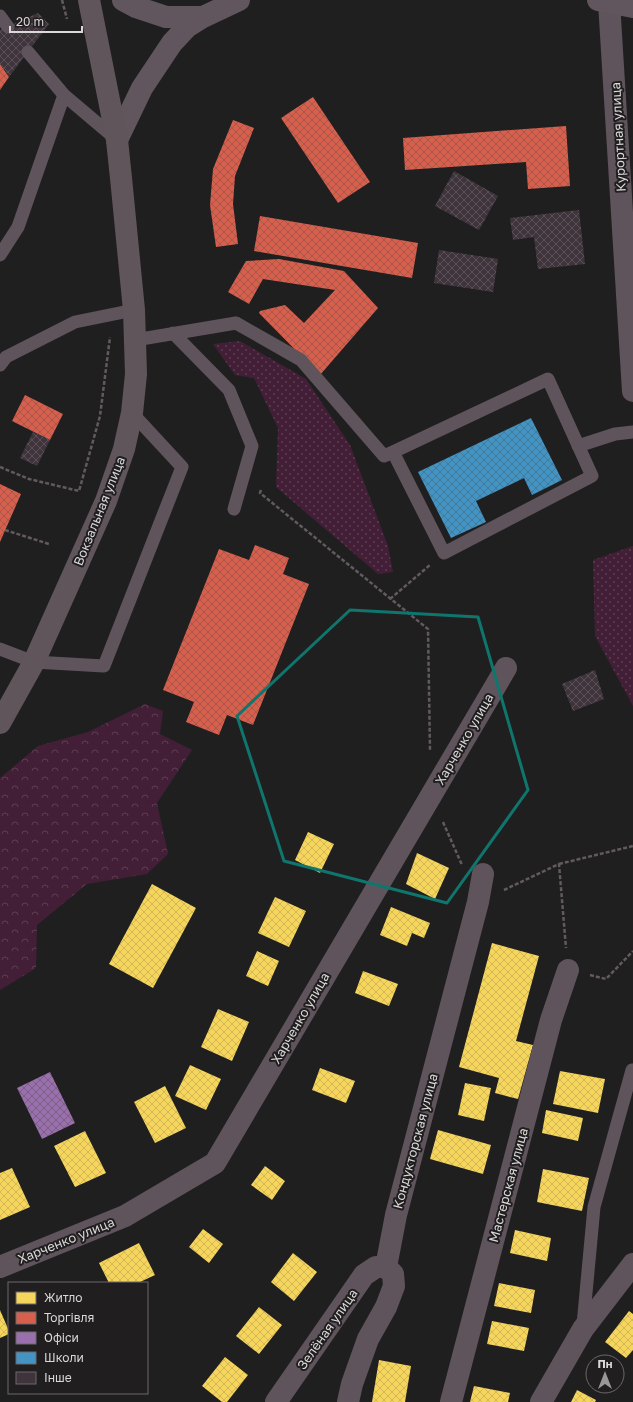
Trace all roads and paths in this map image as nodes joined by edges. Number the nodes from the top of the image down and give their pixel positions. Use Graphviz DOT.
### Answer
graph roads {
  1 [pos="62,0"];
  2 [pos="89,0"];
  3 [pos="123,0"];
  4 [pos="239,0"];
  5 [pos="604,1"];
  6 [pos="633,7"];
  7 [pos="203,17"];
  8 [pos="67,19"];
  9 [pos="28,52"];
  10 [pos="64,96"];
  11 [pos="117,140"];
  12 [pos="0,255"];
  13 [pos="134,310"];
  14 [pos="112,314"];
  15 [pos="174,333"];
  16 [pos="135,340"];
  17 [pos="0,365"];
  18 [pos="633,391"];
  19 [pos="132,413"];
  20 [pos="633,432"];
  21 [pos="578,446"];
  22 [pos="393,452"];
  23 [pos="0,467"];
  24 [pos="261,486"];
  25 [pos="234,509"];
  26 [pos="5,530"];
  27 [pos="49,544"];
  28 [pos="414,579"];
  29 [pos="390,599"];
  30 [pos="0,649"];
  31 [pos="34,662"];
  32 [pos="506,668"];
  33 [pos="0,723"];
  34 [pos="430,755"];
  35 [pos="431,795"];
  36 [pos="633,846"];
  37 [pos="559,864"];
  38 [pos="462,866"];
  39 [pos="483,874"];
  40 [pos="478,902"];
  41 [pos="633,951"];
  42 [pos="568,970"];
  43 [pos="632,1070"];
  44 [pos="633,1264"];
  45 [pos="0,1267"];
  46 [pos="386,1267"];
  47 [pos="583,1329"];
  48 [pos="276,1402"];
  49 [pos="348,1402"];
  50 [pos="450,1402"];
  51 [pos="541,1402"];
  1 -- 8 [label="path"];
  2 -- 11 [label="main road, Вокзальная улица"];
  3 -- 7 [label="main road"];
  4 -- 7 [label="main road"];
  5 -- 6 [label="main road"];
  5 -- 18 [label="street, Курортная улица"];
  7 -- 11 [label="main road"];
  9 -- 10 [label="lane"];
  10 -- 11 [label="lane"];
  10 -- 12 [label="lane"];
  11 -- 13 [label="main road, Вокзальная улица"];
  13 -- 14 [label="lane"];
  13 -- 16 [label="main road, Вокзальная улица"];
  14 -- 17 [label="lane"];
  14 -- 23 [label="path"];
  15 -- 16 [label="lane"];
  15 -- 22 [label="lane"];
  15 -- 25 [label="lane"];
  16 -- 19 [label="main road, Вокзальная улица"];
  19 -- 31 [label="main road, Вокзальная улица"];
  19 -- 31 [label="lane"];
  20 -- 21 [label="lane"];
  21 -- 22 [label="lane"];
  21 -- 22 [label="lane"];
  24 -- 29 [label="path"];
  26 -- 27 [label="path"];
  28 -- 29 [label="path"];
  29 -- 34 [label="path"];
  30 -- 31 [label="lane"];
  31 -- 33 [label="main road, Вокзальная улица"];
  32 -- 35 [label="street, Харченко улица"];
  35 -- 38 [label="path"];
  35 -- 45 [label="street, Харченко улица"];
  36 -- 37 [label="path"];
  37 -- 40 [label="path"];
  37 -- 42 [label="path"];
  39 -- 40 [label="street, Кондукторская улица"];
  40 -- 46 [label="street, Кондукторская улица"];
  41 -- 42 [label="path"];
  42 -- 50 [label="street, Мастерская улица"];
  43 -- 47 [label="lane"];
  44 -- 47 [label="street"];
  46 -- 48 [label="street, Зелёная улица"];
  46 -- 49 [label="street"];
  47 -- 51 [label="street"];
}
